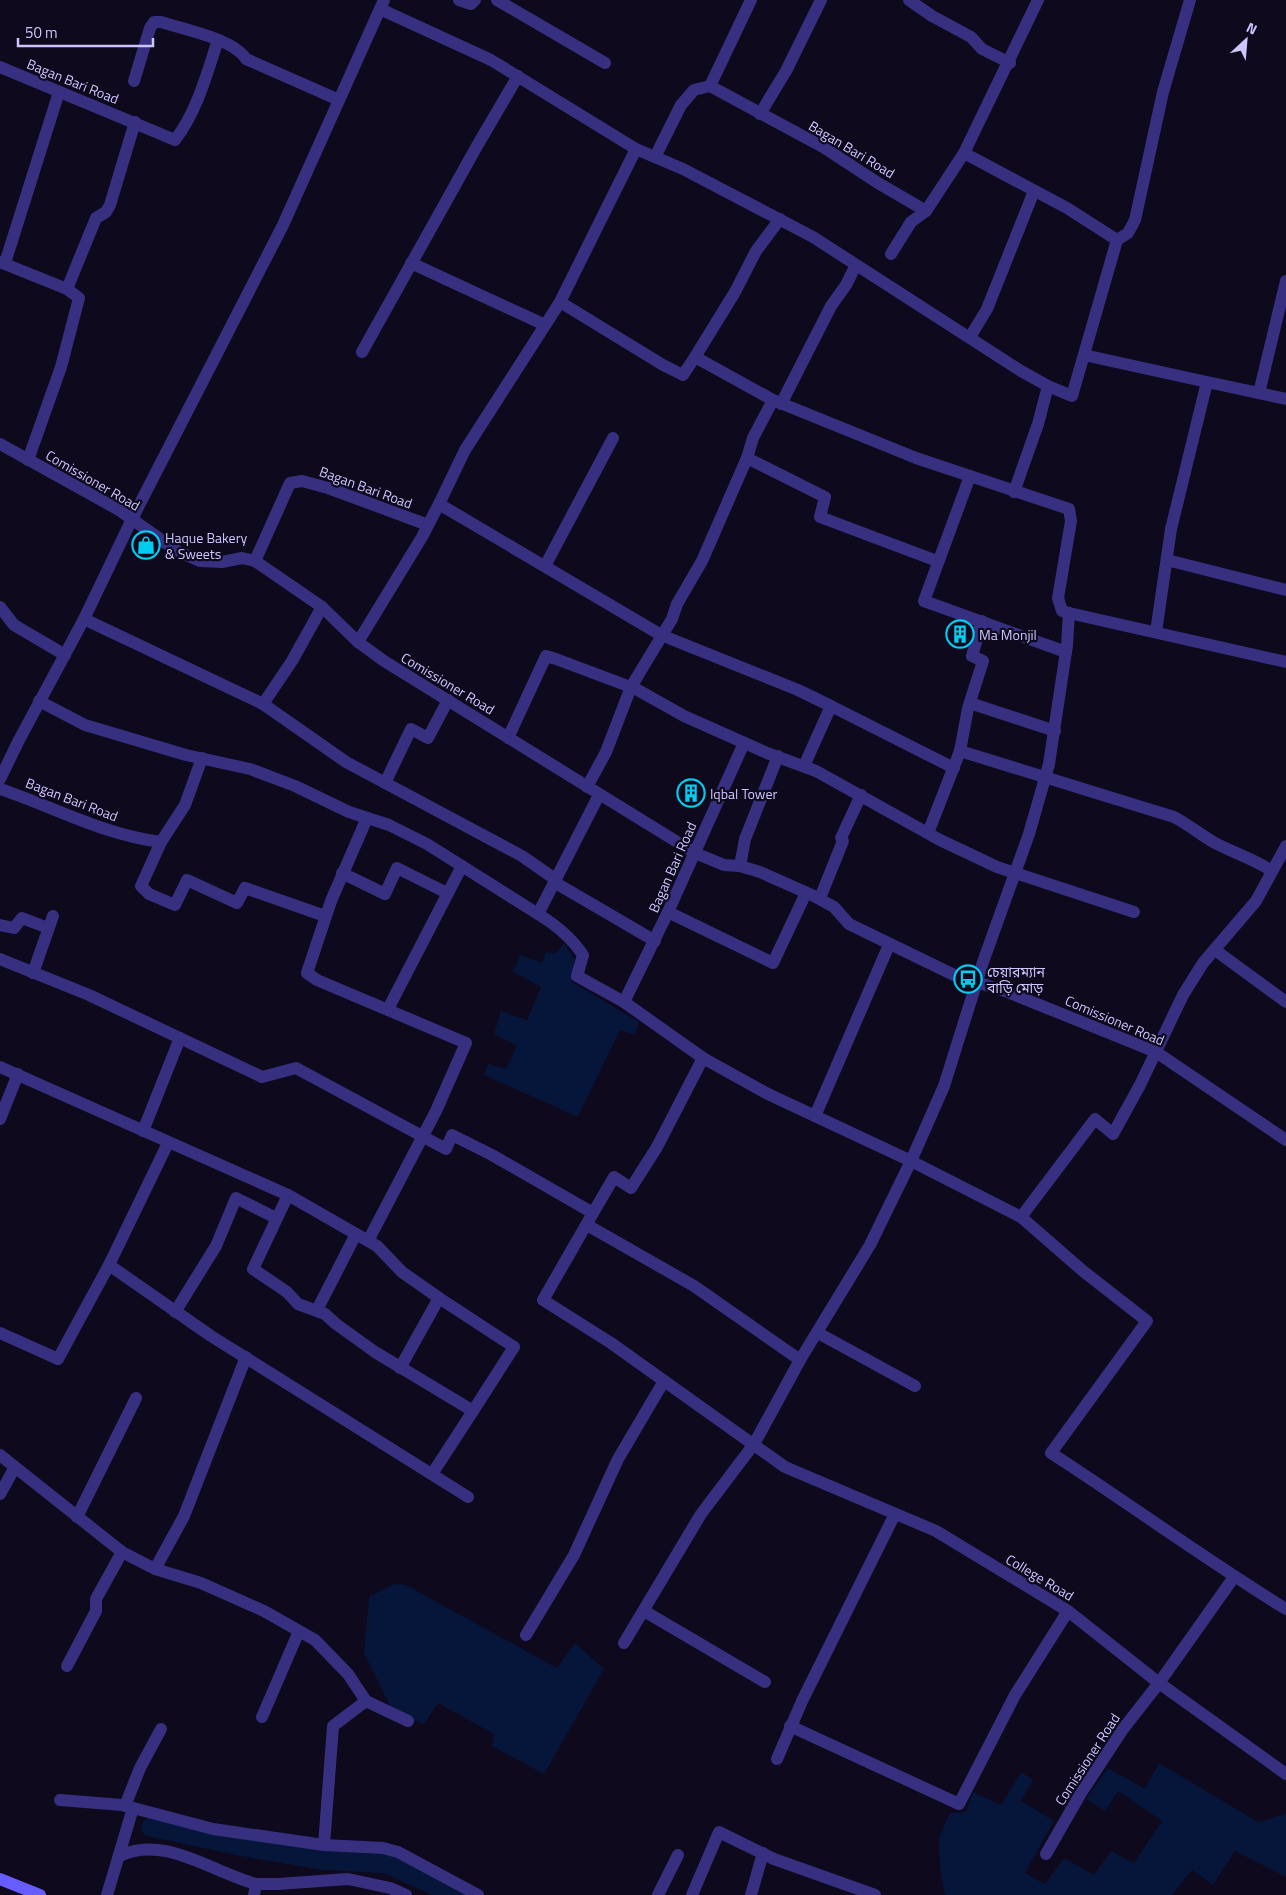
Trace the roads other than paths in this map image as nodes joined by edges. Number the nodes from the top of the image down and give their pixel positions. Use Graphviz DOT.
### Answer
graph roads {
  1 [pos="459,0"];
  2 [pos="475,0"];
  3 [pos="497,0"];
  4 [pos="751,0"];
  5 [pos="821,0"];
  6 [pos="909,0"];
  7 [pos="1038,0"];
  8 [pos="1190,0"];
  9 [pos="382,4"];
  10 [pos="218,40"];
  11 [pos="605,63"];
  12 [pos="1010,63"];
  13 [pos="0,67"];
  14 [pos="518,76"];
  15 [pos="134,82"];
  16 [pos="710,86"];
  17 [pos="59,92"];
  18 [pos="339,100"];
  19 [pos="760,114"];
  20 [pos="135,122"];
  21 [pos="636,149"];
  22 [pos="964,153"];
  23 [pos="655,157"];
  24 [pos="1034,191"];
  25 [pos="926,211"];
  26 [pos="780,219"];
  27 [pos="1117,240"];
  28 [pos="891,254"];
  29 [pos="3,263"];
  30 [pos="411,263"];
  31 [pos="856,265"];
  32 [pos="1286,281"];
  33 [pos="67,289"];
  34 [pos="560,302"];
  35 [pos="545,326"];
  36 [pos="970,337"];
  37 [pos="362,352"];
  38 [pos="1084,355"];
  39 [pos="694,358"];
  40 [pos="1207,382"];
  41 [pos="1048,386"];
  42 [pos="1259,393"];
  43 [pos="1286,399"];
  44 [pos="777,402"];
  45 [pos="613,438"];
  46 [pos="0,444"];
  47 [pos="747,458"];
  48 [pos="28,460"];
  49 [pos="970,476"];
  50 [pos="1014,492"];
  51 [pos="439,504"];
  52 [pos="132,519"];
  53 [pos="428,525"];
  54 [pos="1167,560"];
  55 [pos="255,561"];
  56 [pos="937,561"];
  57 [pos="545,566"];
  58 [pos="1286,590"];
  59 [pos="322,607"];
  60 [pos="1069,613"];
  61 [pos="2,616"];
  62 [pos="84,619"];
  63 [pos="982,621"];
  64 [pos="1156,632"];
  65 [pos="661,635"];
  66 [pos="358,642"];
  67 [pos="1066,652"];
  68 [pos="65,655"];
  69 [pos="1286,662"];
  70 [pos="631,687"];
  71 [pos="448,700"];
  72 [pos="39,701"];
  73 [pos="970,703"];
  74 [pos="263,704"];
  75 [pos="831,706"];
  76 [pos="1055,731"];
  77 [pos="508,738"];
  78 [pos="744,742"];
  79 [pos="960,751"];
  80 [pos="778,756"];
  81 [pos="202,758"];
  82 [pos="804,766"];
  83 [pos="954,768"];
  84 [pos="1046,776"];
  85 [pos="0,779"];
  86 [pos="386,783"];
  87 [pos="586,787"];
  88 [pos="0,788"];
  89 [pos="599,795"];
  90 [pos="861,795"];
  91 [pos="367,818"];
  92 [pos="928,833"];
  93 [pos="161,842"];
  94 [pos="695,852"];
  95 [pos="1284,854"];
  96 [pos="462,866"];
  97 [pos="740,866"];
  98 [pos="1272,871"];
  99 [pos="1014,872"];
  100 [pos="342,873"];
  101 [pos="554,880"];
  102 [pos="447,893"];
  103 [pos="806,893"];
  104 [pos="820,898"];
  105 [pos="668,912"];
  106 [pos="1134,912"];
  107 [pos="538,914"];
  108 [pos="52,916"];
  109 [pos="326,916"];
  110 [pos="0,924"];
  111 [pos="48,928"];
  112 [pos="655,941"];
  113 [pos="889,945"];
  114 [pos="1215,950"];
  115 [pos="0,959"];
  116 [pos="33,973"];
  117 [pos="977,982"];
  118 [pos="624,1002"];
  119 [pos="1286,1002"];
  120 [pos="388,1010"];
  121 [pos="180,1038"];
  122 [pos="1156,1052"];
  123 [pos="703,1058"];
  124 [pos="0,1067"];
  125 [pos="18,1074"];
  126 [pos="815,1116"];
  127 [pos="0,1119"];
  128 [pos="143,1131"];
  129 [pos="423,1135"];
  130 [pos="1286,1140"];
  131 [pos="168,1143"];
  132 [pos="911,1161"];
  133 [pos="288,1195"];
  134 [pos="1021,1217"];
  135 [pos="276,1218"];
  136 [pos="590,1219"];
  137 [pos="356,1234"];
  138 [pos="368,1241"];
  139 [pos="110,1265"];
  140 [pos="439,1298"];
  141 [pos="317,1310"];
  142 [pos="175,1312"];
  143 [pos="0,1333"];
  144 [pos="818,1333"];
  145 [pos="246,1357"];
  146 [pos="800,1360"];
  147 [pos="400,1368"];
  148 [pos="664,1381"];
  149 [pos="915,1386"];
  150 [pos="136,1398"];
  151 [pos="473,1411"];
  152 [pos="754,1444"];
  153 [pos="0,1455"];
  154 [pos="15,1467"];
  155 [pos="432,1474"];
  156 [pos="0,1494"];
  157 [pos="468,1497"];
  158 [pos="895,1514"];
  159 [pos="77,1517"];
  160 [pos="122,1552"];
  161 [pos="155,1568"];
  162 [pos="1234,1577"];
  163 [pos="1285,1607"];
  164 [pos="644,1611"];
  165 [pos="1068,1611"];
  166 [pos="299,1632"];
  167 [pos="526,1635"];
  168 [pos="624,1644"];
  169 [pos="67,1666"];
  170 [pos="765,1682"];
  171 [pos="1160,1683"];
  172 [pos="366,1701"];
  173 [pos="262,1717"];
  174 [pos="408,1721"];
  175 [pos="790,1726"];
  176 [pos="161,1729"];
  177 [pos="777,1759"];
  178 [pos="1286,1774"];
  179 [pos="60,1800"];
  180 [pos="130,1807"];
  181 [pos="324,1844"];
  182 [pos="763,1854"];
  183 [pos="1046,1854"];
  184 [pos="678,1855"];
  185 [pos="120,1856"];
  186 [pos="0,1879"];
  187 [pos="255,1889"];
  188 [pos="286,1889"];
  189 [pos="40,1895"];
  190 [pos="107,1895"];
  191 [pos="406,1895"];
  192 [pos="478,1895"];
  193 [pos="658,1895"];
  194 [pos="692,1895"];
  195 [pos="751,1895"];
  196 [pos="875,1895"];
  1 -- 2 [label="street"];
  3 -- 11 [label="street"];
  4 -- 16 [label="street"];
  5 -- 19 [label="street"];
  6 -- 12 [label="street"];
  7 -- 12 [label="street"];
  8 -- 27 [label="street"];
  9 -- 14 [label="street"];
  9 -- 18 [label="street"];
  10 -- 15 [label="street"];
  10 -- 18 [label="street"];
  10 -- 20 [label="street, Bagan Bari Road"];
  12 -- 22 [label="street"];
  13 -- 17 [label="street, Bagan Bari Road"];
  14 -- 21 [label="street"];
  14 -- 30 [label="street"];
  16 -- 19 [label="street, Bagan Bari Road"];
  16 -- 23 [label="street"];
  17 -- 20 [label="street, Bagan Bari Road"];
  17 -- 29 [label="street"];
  18 -- 52 [label="street"];
  19 -- 25 [label="street, Bagan Bari Road"];
  20 -- 33 [label="street"];
  21 -- 23 [label="street"];
  21 -- 34 [label="street"];
  22 -- 24 [label="street"];
  22 -- 25 [label="street"];
  23 -- 26 [label="street"];
  24 -- 27 [label="street"];
  24 -- 36 [label="street"];
  25 -- 28 [label="street"];
  26 -- 31 [label="street"];
  26 -- 39 [label="street"];
  27 -- 38 [label="street"];
  29 -- 33 [label="street"];
  30 -- 35 [label="street"];
  30 -- 37 [label="street"];
  31 -- 36 [label="street"];
  31 -- 44 [label="street"];
  32 -- 42 [label="street"];
  33 -- 48 [label="street"];
  34 -- 35 [label="street"];
  34 -- 39 [label="street"];
  35 -- 51 [label="street"];
  36 -- 41 [label="street"];
  38 -- 40 [label="street"];
  38 -- 41 [label="street"];
  39 -- 44 [label="street"];
  40 -- 42 [label="street"];
  40 -- 54 [label="street"];
  41 -- 50 [label="street"];
  42 -- 43 [label="street"];
  44 -- 47 [label="street"];
  44 -- 49 [label="street"];
  45 -- 57 [label="street"];
  46 -- 48 [label="street, Comissioner Road"];
  47 -- 56 [label="street"];
  47 -- 65 [label="street"];
  48 -- 52 [label="street, Comissioner Road"];
  49 -- 50 [label="street"];
  49 -- 56 [label="street"];
  50 -- 60 [label="street"];
  51 -- 53 [label="street"];
  51 -- 57 [label="street"];
  52 -- 55 [label="street, Comissioner Road"];
  52 -- 62 [label="street"];
  53 -- 55 [label="street, Bagan Bari Road"];
  53 -- 66 [label="street"];
  54 -- 58 [label="street"];
  54 -- 64 [label="street"];
  55 -- 59 [label="street, Comissioner Road"];
  56 -- 63 [label="street"];
  57 -- 65 [label="street"];
  59 -- 66 [label="street, Comissioner Road"];
  59 -- 74 [label="street"];
  60 -- 64 [label="street"];
  60 -- 67 [label="street"];
  61 -- 68 [label="street"];
  62 -- 68 [label="street"];
  62 -- 74 [label="street"];
  63 -- 67 [label="street"];
  63 -- 73 [label="street"];
  64 -- 69 [label="street"];
  65 -- 70 [label="street"];
  65 -- 75 [label="street"];
  66 -- 71 [label="street, Comissioner Road"];
  67 -- 76 [label="street"];
  68 -- 72 [label="street"];
  70 -- 77 [label="street"];
  70 -- 78 [label="street"];
  70 -- 87 [label="street"];
  71 -- 77 [label="street, Comissioner Road"];
  71 -- 86 [label="street"];
  72 -- 81 [label="street"];
  72 -- 85 [label="street"];
  73 -- 76 [label="street"];
  73 -- 79 [label="street"];
  74 -- 86 [label="street"];
  75 -- 82 [label="street"];
  75 -- 83 [label="street"];
  76 -- 84 [label="street"];
  77 -- 87 [label="street, Comissioner Road"];
  78 -- 80 [label="street"];
  78 -- 94 [label="street, Bagan Bari Road"];
  79 -- 83 [label="street"];
  79 -- 84 [label="street"];
  80 -- 82 [label="street"];
  80 -- 97 [label="street"];
  81 -- 91 [label="street"];
  81 -- 93 [label="street"];
  82 -- 90 [label="street"];
  83 -- 92 [label="street"];
  84 -- 98 [label="street"];
  84 -- 99 [label="street"];
  86 -- 101 [label="street"];
  87 -- 89 [label="street, Comissioner Road"];
  88 -- 93 [label="street, Bagan Bari Road"];
  89 -- 94 [label="street, Comissioner Road"];
  89 -- 101 [label="street"];
  90 -- 92 [label="street"];
  90 -- 104 [label="street"];
  91 -- 96 [label="street"];
  91 -- 100 [label="street"];
  92 -- 99 [label="street"];
  93 -- 109 [label="street"];
  94 -- 97 [label="street, Comissioner Road"];
  94 -- 105 [label="street, Bagan Bari Road"];
  95 -- 98 [label="street"];
  96 -- 102 [label="street"];
  96 -- 107 [label="street"];
  97 -- 103 [label="street, Comissioner Road"];
  98 -- 114 [label="street"];
  99 -- 106 [label="street"];
  99 -- 117 [label="street"];
  100 -- 102 [label="street"];
  100 -- 109 [label="street"];
  101 -- 107 [label="street"];
  101 -- 112 [label="street"];
  102 -- 120 [label="street"];
  103 -- 104 [label="street, Comissioner Road"];
  103 -- 105 [label="street"];
  104 -- 113 [label="street, Comissioner Road"];
  105 -- 112 [label="street, Bagan Bari Road"];
  107 -- 118 [label="street"];
  108 -- 111 [label="street"];
  109 -- 120 [label="street"];
  110 -- 111 [label="street"];
  111 -- 116 [label="street"];
  112 -- 118 [label="street, Bagan Bari Road"];
  113 -- 117 [label="street, Comissioner Road"];
  113 -- 126 [label="street"];
  114 -- 119 [label="street"];
  114 -- 122 [label="street"];
  115 -- 116 [label="street"];
  116 -- 121 [label="street"];
  117 -- 122 [label="street, Comissioner Road"];
  117 -- 132 [label="street"];
  118 -- 123 [label="street"];
  120 -- 129 [label="street"];
  121 -- 128 [label="street"];
  121 -- 129 [label="street"];
  122 -- 130 [label="street, Comissioner Road"];
  122 -- 134 [label="street"];
  123 -- 126 [label="street"];
  123 -- 136 [label="street"];
  124 -- 125 [label="street"];
  125 -- 127 [label="street"];
  125 -- 128 [label="street"];
  126 -- 132 [label="street"];
  128 -- 131 [label="street"];
  129 -- 136 [label="street"];
  129 -- 138 [label="street"];
  131 -- 133 [label="street"];
  131 -- 139 [label="street"];
  132 -- 134 [label="street"];
  132 -- 144 [label="street"];
  133 -- 135 [label="street"];
  133 -- 137 [label="street"];
  134 -- 162 [label="street"];
  135 -- 141 [label="street"];
  135 -- 142 [label="street"];
  136 -- 146 [label="street"];
  136 -- 148 [label="street, College Road"];
  137 -- 138 [label="street"];
  137 -- 141 [label="street"];
  138 -- 140 [label="street"];
  139 -- 142 [label="street"];
  139 -- 143 [label="street"];
  140 -- 147 [label="street"];
  140 -- 151 [label="street"];
  141 -- 147 [label="street"];
  142 -- 145 [label="street"];
  144 -- 146 [label="street"];
  144 -- 149 [label="street"];
  145 -- 155 [label="street"];
  145 -- 161 [label="street"];
  146 -- 152 [label="street"];
  147 -- 151 [label="street"];
  148 -- 152 [label="street, College Road"];
  148 -- 167 [label="street"];
  150 -- 159 [label="street"];
  151 -- 155 [label="street"];
  152 -- 158 [label="street, College Road"];
  152 -- 164 [label="street"];
  153 -- 154 [label="street"];
  154 -- 156 [label="street"];
  154 -- 159 [label="street"];
  155 -- 157 [label="street"];
  158 -- 165 [label="street, College Road"];
  158 -- 175 [label="street"];
  159 -- 160 [label="street"];
  160 -- 161 [label="street"];
  160 -- 169 [label="street"];
  161 -- 166 [label="street"];
  162 -- 163 [label="street"];
  162 -- 171 [label="street, Comissioner Road"];
  164 -- 168 [label="street"];
  164 -- 170 [label="street"];
  165 -- 171 [label="street, College Road"];
  165 -- 175 [label="street"];
  166 -- 172 [label="street"];
  166 -- 173 [label="street"];
  171 -- 178 [label="street, College Road"];
  171 -- 183 [label="street, Comissioner Road"];
  172 -- 174 [label="street"];
  172 -- 181 [label="street"];
  175 -- 177 [label="street"];
  176 -- 180 [label="street"];
  179 -- 180 [label="street"];
  180 -- 181 [label="street"];
  180 -- 185 [label="street"];
  181 -- 192 [label="street"];
  182 -- 194 [label="street"];
  182 -- 195 [label="street"];
  182 -- 196 [label="street"];
  184 -- 193 [label="street"];
  185 -- 187 [label="street"];
  185 -- 190 [label="street"];
  186 -- 189 [label="main road"];
  187 -- 188 [label="street"];
  188 -- 191 [label="street"];
}
